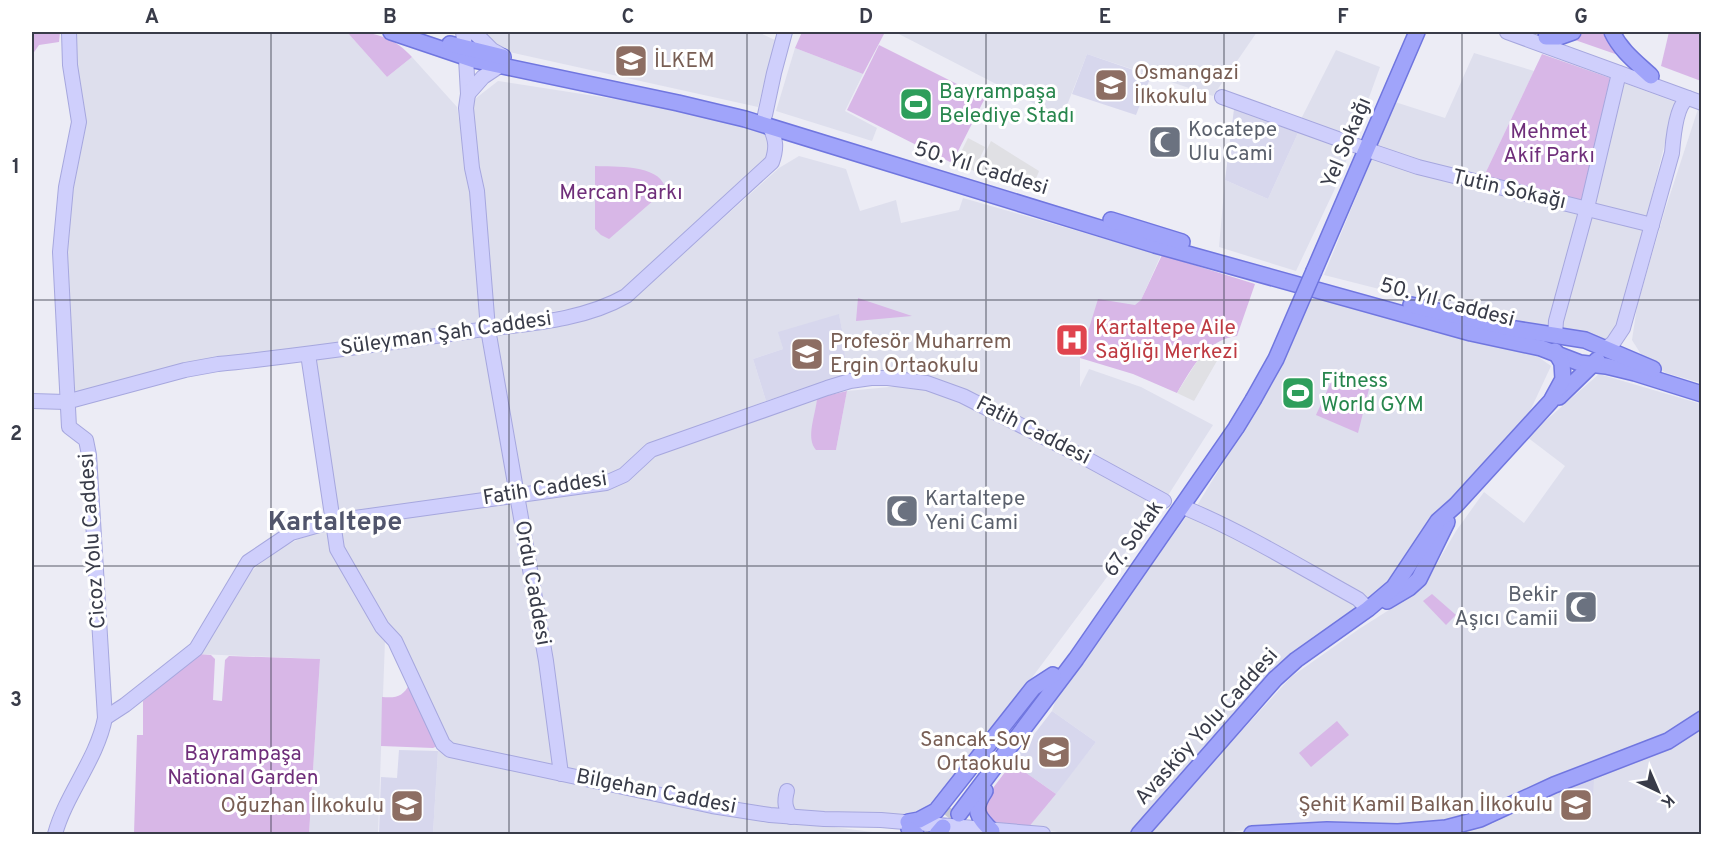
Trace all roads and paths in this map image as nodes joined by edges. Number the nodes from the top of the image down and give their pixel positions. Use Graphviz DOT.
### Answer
graph roads {
  1 [pos="69,32"];
  2 [pos="391,32"];
  3 [pos="413,32"];
  4 [pos="474,32"];
  5 [pos="785,32"];
  6 [pos="1408,32"];
  7 [pos="1417,32"];
  8 [pos="1507,32"];
  9 [pos="1573,32"];
  10 [pos="1612,32"];
  11 [pos="1539,34"];
  12 [pos="460,45"];
  13 [pos="504,62"];
  14 [pos="1619,73"];
  15 [pos="1651,76"];
  16 [pos="1222,97"];
  17 [pos="1695,97"];
  18 [pos="467,101"];
  19 [pos="768,121"];
  20 [pos="848,146"];
  21 [pos="1364,149"];
  22 [pos="1587,208"];
  23 [pos="1652,225"];
  24 [pos="1311,269"];
  25 [pos="1623,328"];
  26 [pos="488,329"];
  27 [pos="1555,335"];
  28 [pos="1606,348"];
  29 [pos="308,354"];
  30 [pos="1558,355"];
  31 [pos="1593,365"];
  32 [pos="1640,365"];
  33 [pos="1701,387"];
  34 [pos="1701,394"];
  35 [pos="32,401"];
  36 [pos="66,402"];
  37 [pos="1537,417"];
  38 [pos="518,495"];
  39 [pos="1164,501"];
  40 [pos="1188,509"];
  41 [pos="333,521"];
  42 [pos="1145,553"];
  43 [pos="1368,609"];
  44 [pos="1053,675"];
  45 [pos="1047,699"];
  46 [pos="105,718"];
  47 [pos="1701,719"];
  48 [pos="561,774"];
  49 [pos="787,791"];
  50 [pos="791,817"];
  51 [pos="911,828"];
  52 [pos="992,831"];
  53 [pos="939,832"];
  54 [pos="55,834"];
  55 [pos="961,834"];
  56 [pos="1043,834"];
  57 [pos="1139,834"];
  58 [pos="1252,834"];
  1 -- 36 [label="street, Cicoz Yolu Caddesi"];
  2 -- 12 [label="main road, 50. Yıl Caddesi"];
  3 -- 12 [label="main road, 50. Yıl Caddesi"];
  4 -- 13 [label="street"];
  5 -- 19 [label="street"];
  6 -- 21 [label="main road, Yel Sokağı"];
  7 -- 21 [label="main road, Yel Sokağı"];
  8 -- 14 [label="street"];
  9 -- 11 [label="main road"];
  10 -- 15 [label="main road"];
  11 -- 15 [label="street"];
  12 -- 13 [label="main road, 50. Yıl Caddesi"];
  12 -- 18 [label="street, Ordu Caddesi"];
  13 -- 18 [label="street"];
  13 -- 19 [label="main road, 50. Yıl Caddesi"];
  14 -- 17 [label="street"];
  14 -- 22 [label="street"];
  15 -- 17 [label="street"];
  16 -- 21 [label="street, Tutin Sokağı"];
  17 -- 23 [label="street, Avasköy Yolu Caddesi"];
  18 -- 26 [label="street, Ordu Caddesi"];
  19 -- 20 [label="main road, 50. Yıl Caddesi"];
  19 -- 26 [label="street, Süleyman Şah Caddesi"];
  20 -- 27 [label="main road, 50. Yıl Caddesi"];
  20 -- 30 [label="main road, 50. Yıl Caddesi"];
  21 -- 22 [label="street, Tutin Sokağı"];
  21 -- 24 [label="main road, Yel Sokağı"];
  22 -- 23 [label="street, Tutin Sokağı"];
  22 -- 27 [label="street"];
  23 -- 25 [label="street, Avasköy Yolu Caddesi"];
  24 -- 42 [label="main road, 67. Sokak, bridge"];
  25 -- 28 [label="street, Avasköy Yolu Caddesi"];
  25 -- 32 [label="street"];
  26 -- 29 [label="street, Süleyman Şah Caddesi"];
  26 -- 38 [label="street, Ordu Caddesi"];
  27 -- 28 [label="main road, 50. Yıl Caddesi"];
  27 -- 30 [label="main road, Avasköy Yolu Caddesi"];
  28 -- 31 [label="main road, Avasköy Yolu Caddesi"];
  28 -- 32 [label="main road, 50. Yıl Caddesi"];
  29 -- 36 [label="street, Süleyman Şah Caddesi"];
  29 -- 41 [label="street"];
  30 -- 31 [label="main road, 50. Yıl Caddesi"];
  30 -- 37 [label="main road, Avasköy Yolu Caddesi"];
  31 -- 34 [label="main road, 50. Yıl Caddesi"];
  31 -- 37 [label="main road, Avasköy Yolu Caddesi"];
  32 -- 33 [label="main road, 50. Yıl Caddesi"];
  35 -- 36 [label="street, Süleyman Şah Caddesi"];
  36 -- 46 [label="street, Cicoz Yolu Caddesi"];
  37 -- 43 [label="main road, Avasköy Yolu Caddesi"];
  38 -- 39 [label="street, Fatih Caddesi"];
  38 -- 41 [label="street, Fatih Caddesi"];
  38 -- 48 [label="street, Ordu Caddesi"];
  40 -- 43 [label="street"];
  41 -- 46 [label="street, Fatih Caddesi"];
  41 -- 48 [label="street, Bilgehan Caddesi"];
  42 -- 44 [label="main road, 67. Sokak"];
  42 -- 45 [label="main road, 67. Sokak"];
  43 -- 57 [label="main road, Avasköy Yolu Caddesi"];
  44 -- 45 [label="main road, 67. Sokak"];
  44 -- 51 [label="main road"];
  45 -- 52 [label="main road"];
  46 -- 54 [label="street, Cicoz Yolu Caddesi"];
  47 -- 58 [label="main road"];
  48 -- 50 [label="street, Bilgehan Caddesi"];
  49 -- 50 [label="street"];
  50 -- 51 [label="street, Bilgehan Caddesi"];
  51 -- 53 [label="street, Bilgehan Caddesi"];
  52 -- 53 [label="street, Bilgehan Caddesi"];
  52 -- 56 [label="street, Bilgehan Caddesi"];
  53 -- 55 [label="street, Bilgehan Caddesi"];
}
